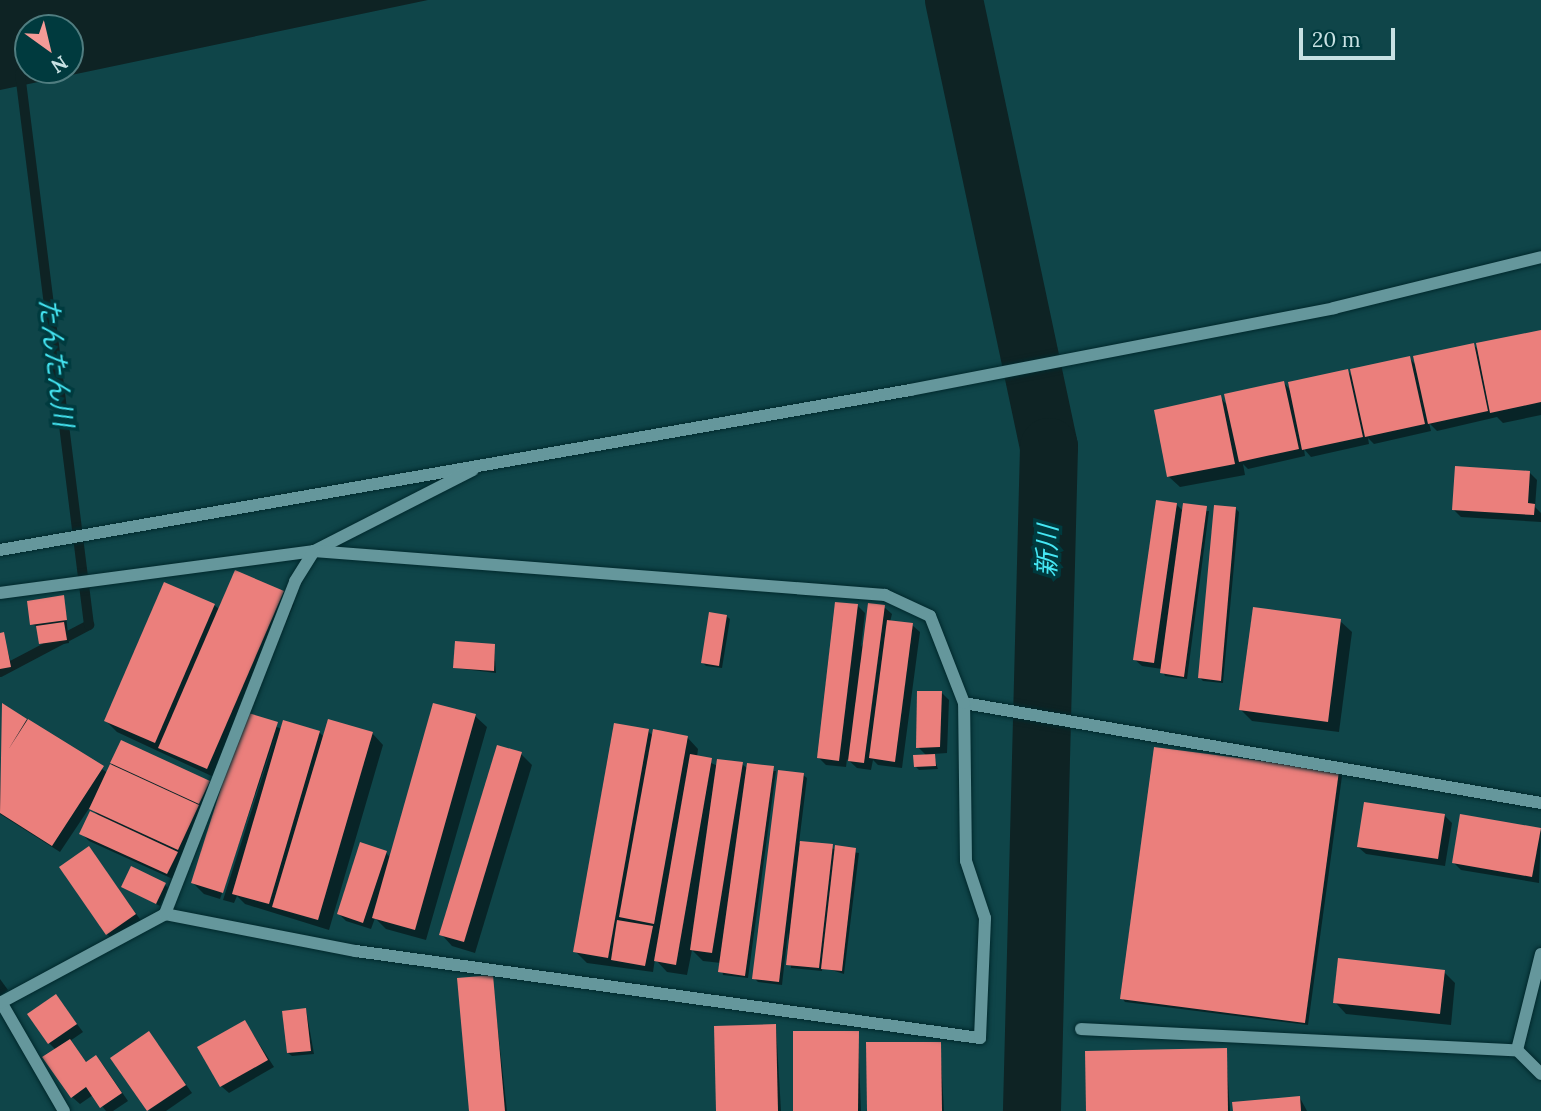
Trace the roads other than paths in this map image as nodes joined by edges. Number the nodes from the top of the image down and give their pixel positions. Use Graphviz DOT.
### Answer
graph roads {
  1 [pos="1541,257"];
  2 [pos="486,463"];
  3 [pos="0,550"];
  4 [pos="314,551"];
  5 [pos="0,593"];
  6 [pos="964,703"];
  7 [pos="1541,803"];
  8 [pos="165,914"];
  9 [pos="1541,954"];
  10 [pos="0,1003"];
  11 [pos="1081,1029"];
  12 [pos="1517,1050"];
  13 [pos="1541,1074"];
  14 [pos="64,1111"];
  1 -- 2 [label="street"];
  2 -- 3 [label="street"];
  2 -- 4 [label="street"];
  4 -- 5 [label="street"];
  4 -- 6 [label="street"];
  4 -- 8 [label="street"];
  6 -- 7 [label="street"];
  6 -- 8 [label="street"];
  8 -- 10 [label="street"];
  9 -- 12 [label="street"];
  10 -- 14 [label="street"];
  11 -- 12 [label="street"];
  12 -- 13 [label="street"];
}
